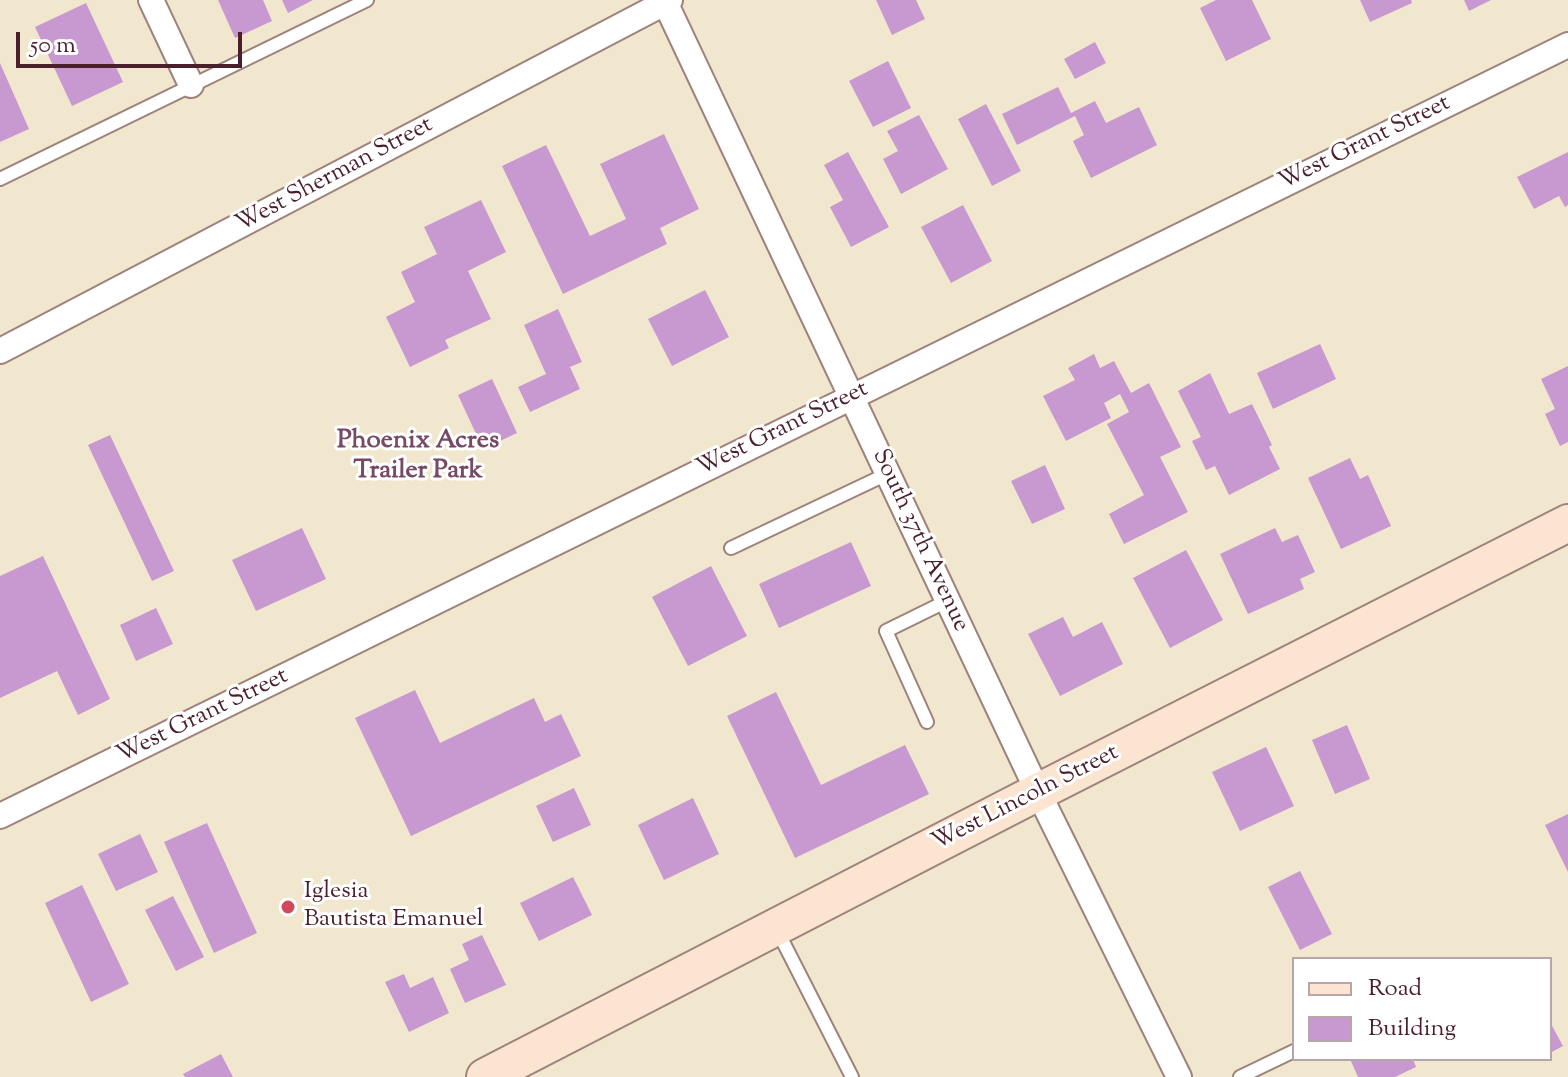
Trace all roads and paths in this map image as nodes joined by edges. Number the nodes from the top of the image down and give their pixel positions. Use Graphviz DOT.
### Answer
graph roads {
  1 [pos="151,0"];
  2 [pos="367,0"];
  3 [pos="667,1"];
  4 [pos="1568,45"];
  5 [pos="191,85"];
  6 [pos="0,179"];
  7 [pos="0,351"];
  8 [pos="850,396"];
  9 [pos="887,474"];
  10 [pos="1568,523"];
  11 [pos="731,548"];
  12 [pos="947,601"];
  13 [pos="927,722"];
  14 [pos="1038,792"];
  15 [pos="0,816"];
  16 [pos="776,928"];
  17 [pos="1292,1052"];
  18 [pos="485,1077"];
  19 [pos="852,1077"];
  20 [pos="1179,1077"];
  21 [pos="1240,1077"];
  1 -- 5 [label="street"];
  2 -- 5 [label="lane"];
  3 -- 7 [label="street, West Sherman Street"];
  3 -- 8 [label="street, South 37th Avenue"];
  4 -- 8 [label="street, West Grant Street"];
  5 -- 6 [label="lane"];
  8 -- 9 [label="street, South 37th Avenue"];
  8 -- 15 [label="street, West Grant Street"];
  9 -- 11 [label="lane"];
  9 -- 12 [label="street, South 37th Avenue"];
  10 -- 14 [label="street, West Lincoln Street"];
  12 -- 13 [label="lane"];
  12 -- 14 [label="street, South 37th Avenue"];
  14 -- 16 [label="street, West Lincoln Street"];
  14 -- 20 [label="street, South 37th Avenue"];
  16 -- 18 [label="street, West Lincoln Street"];
  16 -- 19 [label="lane"];
  17 -- 21 [label="lane"];
}
